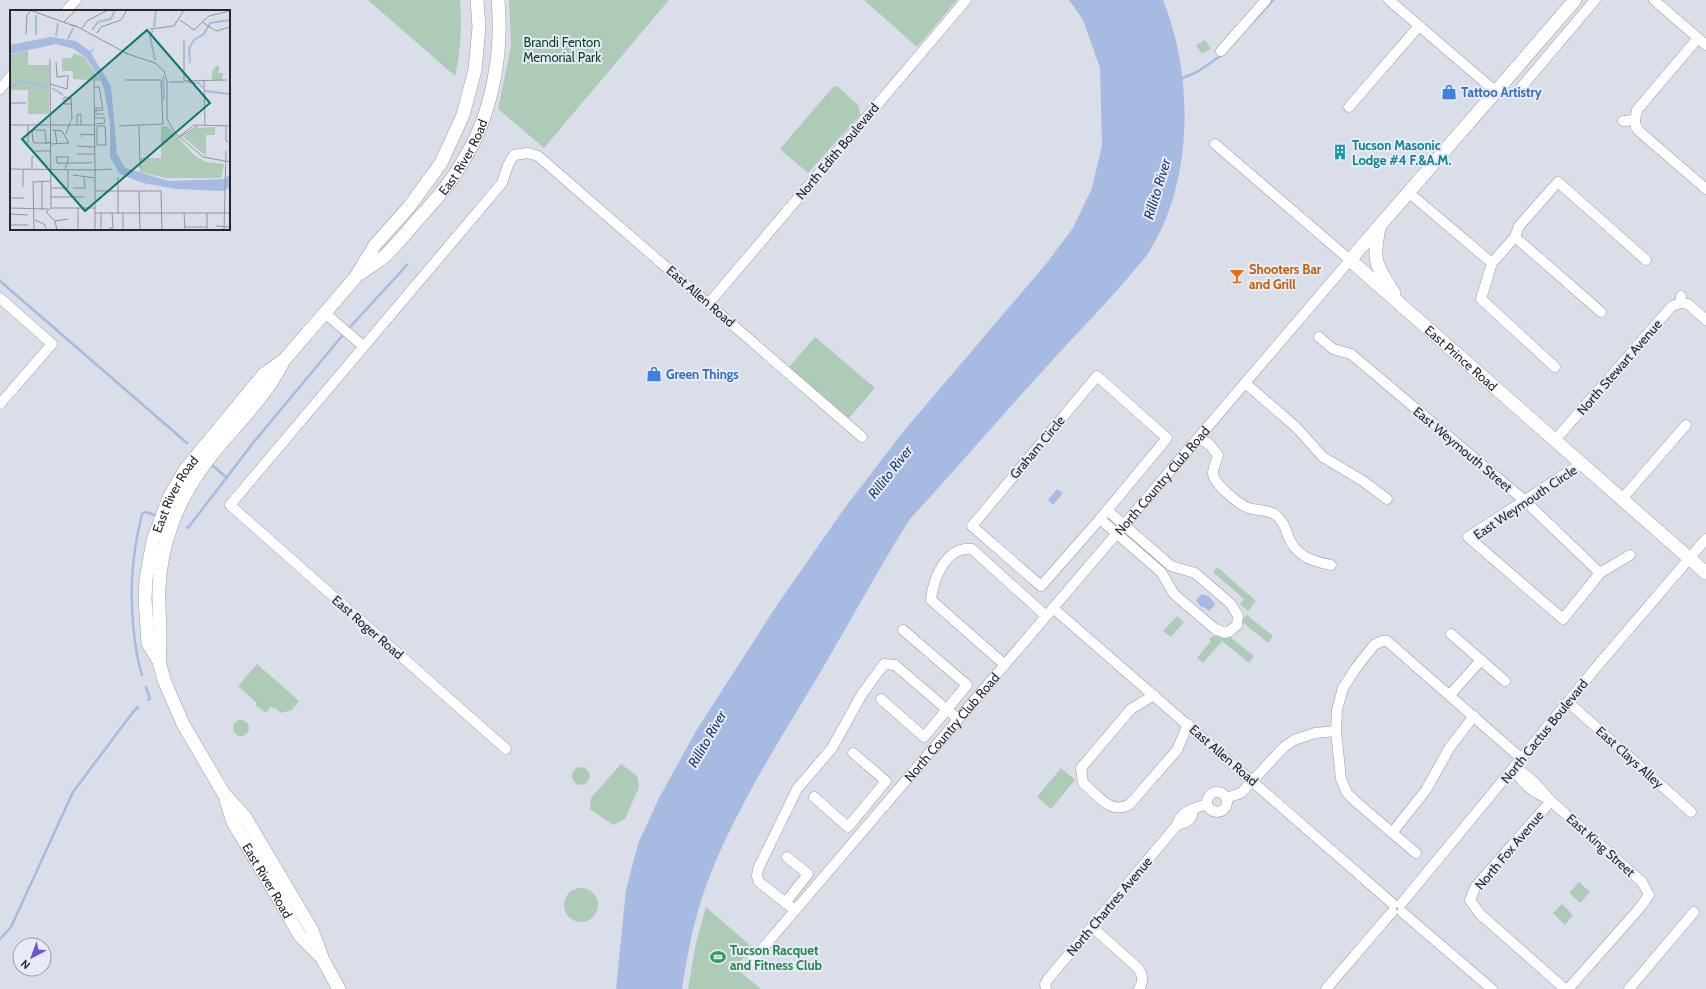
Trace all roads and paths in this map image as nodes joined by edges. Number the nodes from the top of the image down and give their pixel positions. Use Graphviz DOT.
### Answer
graph roads {
  1 [pos="76,0"];
  2 [pos="498,0"];
  3 [pos="966,0"];
  4 [pos="1266,0"];
  5 [pos="1389,0"];
  6 [pos="1575,0"];
  7 [pos="1595,0"];
  8 [pos="1654,0"];
  9 [pos="477,1"];
  10 [pos="67,10"];
  11 [pos="1419,26"];
  12 [pos="1698,38"];
  13 [pos="1706,45"];
  14 [pos="1221,51"];
  15 [pos="10,77"];
  16 [pos="0,89"];
  17 [pos="1519,90"];
  18 [pos="1494,92"];
  19 [pos="1349,107"];
  20 [pos="1635,120"];
  21 [pos="1623,121"];
  22 [pos="1215,144"];
  23 [pos="1706,189"];
  24 [pos="1408,192"];
  25 [pos="1379,226"];
  26 [pos="1515,237"];
  27 [pos="1350,260"];
  28 [pos="1646,260"];
  29 [pos="1492,263"];
  30 [pos="355,278"];
  31 [pos="0,298"];
  32 [pos="708,303"];
  33 [pos="1400,303"];
  34 [pos="1601,312"];
  35 [pos="325,313"];
  36 [pos="1706,320"];
  37 [pos="1319,337"];
  38 [pos="363,346"];
  39 [pos="1555,367"];
  40 [pos="1245,383"];
  41 [pos="0,404"];
  42 [pos="1686,425"];
  43 [pos="862,437"];
  44 [pos="1198,438"];
  45 [pos="1555,440"];
  46 [pos="1582,463"];
  47 [pos="1622,498"];
  48 [pos="1387,499"];
  49 [pos="1524,500"];
  50 [pos="1107,510"];
  51 [pos="1100,519"];
  52 [pos="1124,525"];
  53 [pos="1117,533"];
  54 [pos="1705,543"];
  55 [pos="1630,555"];
  56 [pos="1689,558"];
  57 [pos="1331,565"];
  58 [pos="1600,573"];
  59 [pos="1706,573"];
  60 [pos="1053,608"];
  61 [pos="1046,616"];
  62 [pos="903,630"];
  63 [pos="1451,634"];
  64 [pos="1481,660"];
  65 [pos="1005,665"];
  66 [pos="1505,681"];
  67 [pos="1154,695"];
  68 [pos="1450,695"];
  69 [pos="881,699"];
  70 [pos="1568,702"];
  71 [pos="947,709"];
  72 [pos="1474,716"];
  73 [pos="958,719"];
  74 [pos="1188,724"];
  75 [pos="1336,731"];
  76 [pos="506,749"];
  77 [pos="853,753"];
  78 [pos="1522,759"];
  79 [pos="1514,768"];
  80 [pos="1252,780"];
  81 [pos="814,797"];
  82 [pos="1226,798"];
  83 [pos="1550,800"];
  84 [pos="1207,804"];
  85 [pos="866,806"];
  86 [pos="1691,812"];
  87 [pos="876,816"];
  88 [pos="1392,833"];
  89 [pos="1416,853"];
  90 [pos="787,857"];
  91 [pos="785,902"];
  92 [pos="1397,908"];
  93 [pos="795,910"];
  94 [pos="1694,912"];
  95 [pos="1092,927"];
  96 [pos="751,962"];
  97 [pos="338,989"];
  98 [pos="1046,989"];
  99 [pos="1139,989"];
  100 [pos="1326,989"];
  101 [pos="1492,989"];
  102 [pos="1566,989"];
  103 [pos="1629,989"];
  1 -- 10 [label="street"];
  2 -- 30 [label="main road, East River Road"];
  3 -- 32 [label="street, North Edith Boulevard"];
  4 -- 14 [label="street"];
  5 -- 11 [label="street"];
  6 -- 18 [label="main road, North Country Club Road"];
  7 -- 17 [label="street"];
  8 -- 12 [label="street"];
  9 -- 30 [label="main road, East River Road"];
  11 -- 18 [label="street"];
  11 -- 19 [label="street"];
  12 -- 13 [label="street"];
  12 -- 20 [label="street"];
  15 -- 16 [label="street"];
  18 -- 24 [label="main road, North Country Club Road"];
  20 -- 21 [label="street"];
  20 -- 23 [label="street"];
  22 -- 27 [label="street, East Prince Road"];
  24 -- 25 [label="main road, North Country Club Road"];
  24 -- 29 [label="street"];
  25 -- 27 [label="main road, North Country Club Road"];
  25 -- 33 [label="main road"];
  26 -- 28 [label="street"];
  26 -- 29 [label="street"];
  26 -- 34 [label="street"];
  27 -- 33 [label="main road, East Prince Road"];
  27 -- 40 [label="street, North Country Club Road"];
  29 -- 39 [label="street"];
  30 -- 35 [label="main road, East River Road"];
  31 -- 41 [label="street"];
  32 -- 38 [label="street, East Allen Road"];
  32 -- 43 [label="street, East Allen Road"];
  33 -- 45 [label="main road, East Prince Road"];
  35 -- 38 [label="street"];
  35 -- 97 [label="main road, East River Road"];
  36 -- 45 [label="street, North Stewart Avenue"];
  37 -- 49 [label="street, East Weymouth Street"];
  38 -- 76 [label="street, East Roger Road"];
  40 -- 44 [label="street, North Country Club Road"];
  40 -- 48 [label="street"];
  42 -- 47 [label="street"];
  44 -- 52 [label="street, North Country Club Road"];
  44 -- 57 [label="street"];
  45 -- 46 [label="main road, East Prince Road"];
  46 -- 47 [label="main road, East Prince Road"];
  46 -- 49 [label="street"];
  47 -- 56 [label="main road, East Prince Road"];
  49 -- 58 [label="street, East Weymouth Street"];
  49 -- 58 [label="street, East Weymouth Circle"];
  50 -- 51 [label="street, Graham Circle"];
  50 -- 51 [label="street, Graham Circle"];
  50 -- 52 [label="street"];
  51 -- 53 [label="street"];
  52 -- 53 [label="street, North Country Club Road"];
  52 -- 53 [label="street"];
  53 -- 60 [label="street, North Country Club Road"];
  54 -- 56 [label="street, North Cactus Boulevard"];
  55 -- 58 [label="street"];
  56 -- 59 [label="main road, East Prince Road"];
  56 -- 70 [label="street, North Cactus Boulevard"];
  60 -- 61 [label="street, North Country Club Road"];
  60 -- 67 [label="street, East Allen Road"];
  61 -- 65 [label="street, North Country Club Road"];
  61 -- 65 [label="street"];
  62 -- 71 [label="street"];
  63 -- 64 [label="street"];
  64 -- 66 [label="street"];
  64 -- 68 [label="street"];
  65 -- 73 [label="street, North Country Club Road"];
  67 -- 74 [label="street, East Allen Road"];
  67 -- 74 [label="street"];
  68 -- 72 [label="street"];
  68 -- 75 [label="street"];
  69 -- 71 [label="street"];
  70 -- 78 [label="street, North Cactus Boulevard"];
  70 -- 86 [label="street, East Clays Alley"];
  71 -- 73 [label="street"];
  71 -- 91 [label="street"];
  72 -- 78 [label="street"];
  72 -- 88 [label="street"];
  73 -- 87 [label="street, North Country Club Road"];
  74 -- 80 [label="street, East Allen Road"];
  75 -- 80 [label="street"];
  75 -- 88 [label="street"];
  77 -- 85 [label="street"];
  78 -- 79 [label="street, North Cactus Boulevard"];
  79 -- 83 [label="street, East King Street"];
  79 -- 92 [label="street, North Cactus Boulevard"];
  80 -- 82 [label="street"];
  80 -- 92 [label="street, East Allen Road"];
  81 -- 85 [label="street"];
  82 -- 84 [label="street, North Chartres Avenue"];
  82 -- 84 [label="street"];
  83 -- 102 [label="street, North Fox Avenue"];
  83 -- 102 [label="street, East King Street"];
  84 -- 95 [label="street, North Chartres Avenue"];
  85 -- 87 [label="street"];
  87 -- 93 [label="street, North Country Club Road"];
  88 -- 89 [label="street"];
  90 -- 91 [label="street"];
  91 -- 93 [label="street"];
  92 -- 100 [label="street, North Cactus Boulevard"];
  92 -- 101 [label="street, East Allen Road"];
  93 -- 96 [label="street, North Country Club Road"];
  94 -- 103 [label="street"];
  95 -- 98 [label="street, North Chartres Avenue"];
  95 -- 99 [label="street"];
}
